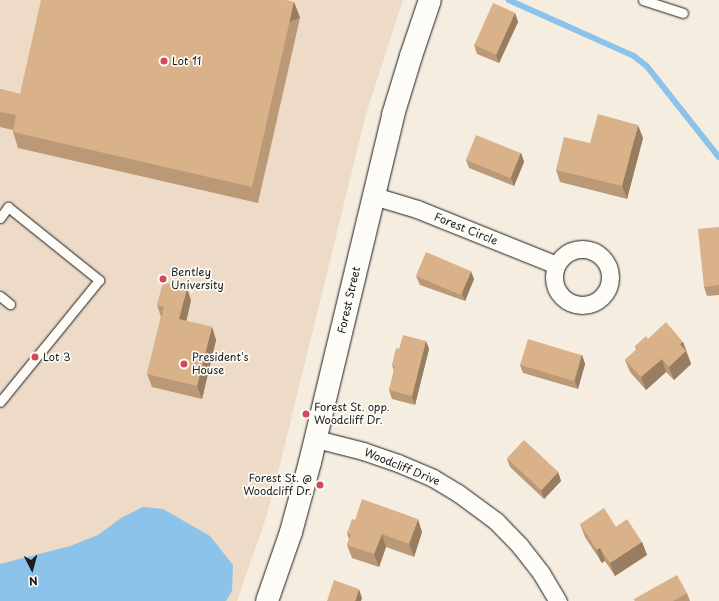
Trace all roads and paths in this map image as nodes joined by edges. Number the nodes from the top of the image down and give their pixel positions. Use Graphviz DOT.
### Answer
graph roads {
  1 [pos="430,0"];
  2 [pos="643,0"];
  3 [pos="683,13"];
  4 [pos="374,196"];
  5 [pos="0,218"];
  6 [pos="556,265"];
  7 [pos="0,296"];
  8 [pos="10,304"];
  9 [pos="0,402"];
  10 [pos="316,439"];
  11 [pos="267,601"];
  12 [pos="558,601"];
  1 -- 4 [label="street, Forest Street"];
  2 -- 3 [label="lane"];
  4 -- 6 [label="street, Forest Circle"];
  4 -- 10 [label="street, Forest Street"];
  5 -- 9 [label="lane"];
  7 -- 8 [label="lane"];
  10 -- 11 [label="street, Forest Street"];
  10 -- 12 [label="street, Woodcliff Drive"];
}
